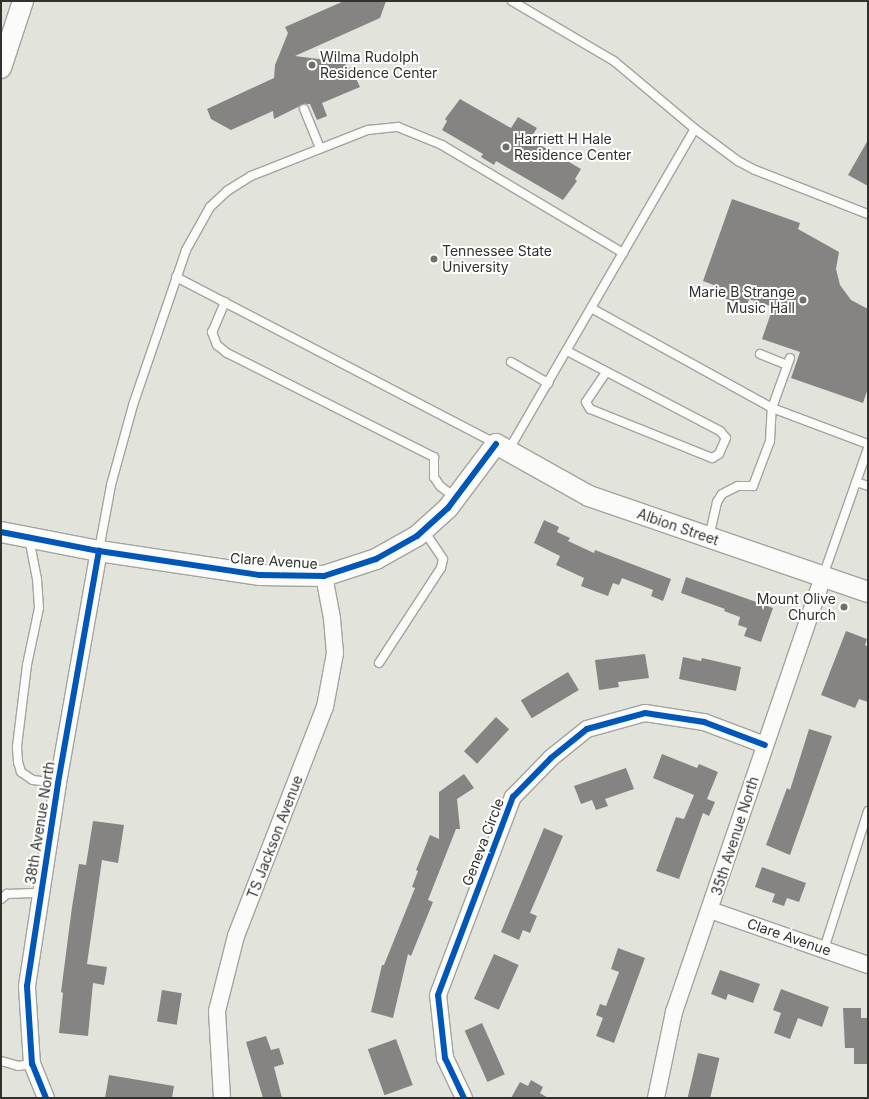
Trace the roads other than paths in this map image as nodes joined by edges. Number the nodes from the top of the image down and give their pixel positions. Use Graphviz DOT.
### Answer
graph roads {
  1 [pos="23,1"];
  2 [pos="512,1"];
  3 [pos="1,68"];
  4 [pos="304,109"];
  5 [pos="695,129"];
  6 [pos="320,148"];
  7 [pos="868,214"];
  8 [pos="623,253"];
  9 [pos="176,277"];
  10 [pos="225,302"];
  11 [pos="591,308"];
  12 [pos="566,351"];
  13 [pos="760,354"];
  14 [pos="511,362"];
  15 [pos="606,372"];
  16 [pos="548,383"];
  17 [pos="772,408"];
  18 [pos="868,444"];
  19 [pos="502,447"];
  20 [pos="868,448"];
  21 [pos="856,482"];
  22 [pos="868,486"];
  23 [pos="456,498"];
  24 [pos="424,531"];
  25 [pos="1,532"];
  26 [pos="709,537"];
  27 [pos="29,538"];
  28 [pos="99,551"];
  29 [pos="324,576"];
  30 [pos="823,577"];
  31 [pos="868,592"];
  32 [pos="379,663"];
  33 [pos="765,745"];
  34 [pos="58,784"];
  35 [pos="868,811"];
  36 [pos="40,893"];
  37 [pos="1,899"];
  38 [pos="710,910"];
  39 [pos="824,949"];
  40 [pos="868,965"];
  41 [pos="1,1061"];
  42 [pos="32,1064"];
  43 [pos="46,1098"];
  44 [pos="222,1098"];
  45 [pos="464,1098"];
  46 [pos="656,1098"];
  1 -- 3 [label="street"];
  2 -- 5 [label="lane"];
  4 -- 6 [label="lane"];
  5 -- 7 [label="lane"];
  5 -- 8 [label="lane"];
  6 -- 8 [label="lane"];
  6 -- 9 [label="lane"];
  8 -- 11 [label="lane"];
  9 -- 10 [label="lane"];
  9 -- 28 [label="lane"];
  10 -- 19 [label="lane"];
  10 -- 23 [label="lane"];
  11 -- 12 [label="lane"];
  11 -- 17 [label="lane"];
  12 -- 15 [label="lane"];
  12 -- 16 [label="lane"];
  13 -- 17 [label="lane"];
  14 -- 16 [label="lane"];
  15 -- 15 [label="lane"];
  16 -- 19 [label="lane"];
  17 -- 18 [label="lane"];
  17 -- 26 [label="lane"];
  19 -- 23 [label="street, Clare Avenue"];
  19 -- 26 [label="street, Albion Street"];
  20 -- 21 [label="lane"];
  21 -- 22 [label="lane"];
  21 -- 30 [label="lane"];
  23 -- 24 [label="street, Clare Avenue"];
  24 -- 29 [label="street, Clare Avenue"];
  24 -- 32 [label="lane"];
  25 -- 27 [label="street, Clare Avenue"];
  26 -- 30 [label="street, Albion Street"];
  27 -- 28 [label="street, Clare Avenue"];
  27 -- 34 [label="lane"];
  28 -- 29 [label="street, Clare Avenue"];
  28 -- 34 [label="street, 38th Avenue North"];
  29 -- 44 [label="street, TS Jackson Avenue"];
  30 -- 31 [label="street, Albion Street"];
  30 -- 33 [label="street, 35th Avenue North"];
  33 -- 38 [label="street, 35th Avenue North"];
  33 -- 45 [label="street, Geneva Circle"];
  34 -- 36 [label="street, 38th Avenue North"];
  35 -- 39 [label="lane"];
  36 -- 37 [label="lane"];
  36 -- 42 [label="street, 38th Avenue North"];
  38 -- 39 [label="street, Clare Avenue"];
  38 -- 46 [label="street, 35th Avenue North"];
  39 -- 40 [label="street, Clare Avenue"];
  41 -- 42 [label="lane"];
  42 -- 43 [label="street, 38th Avenue North"];
}
